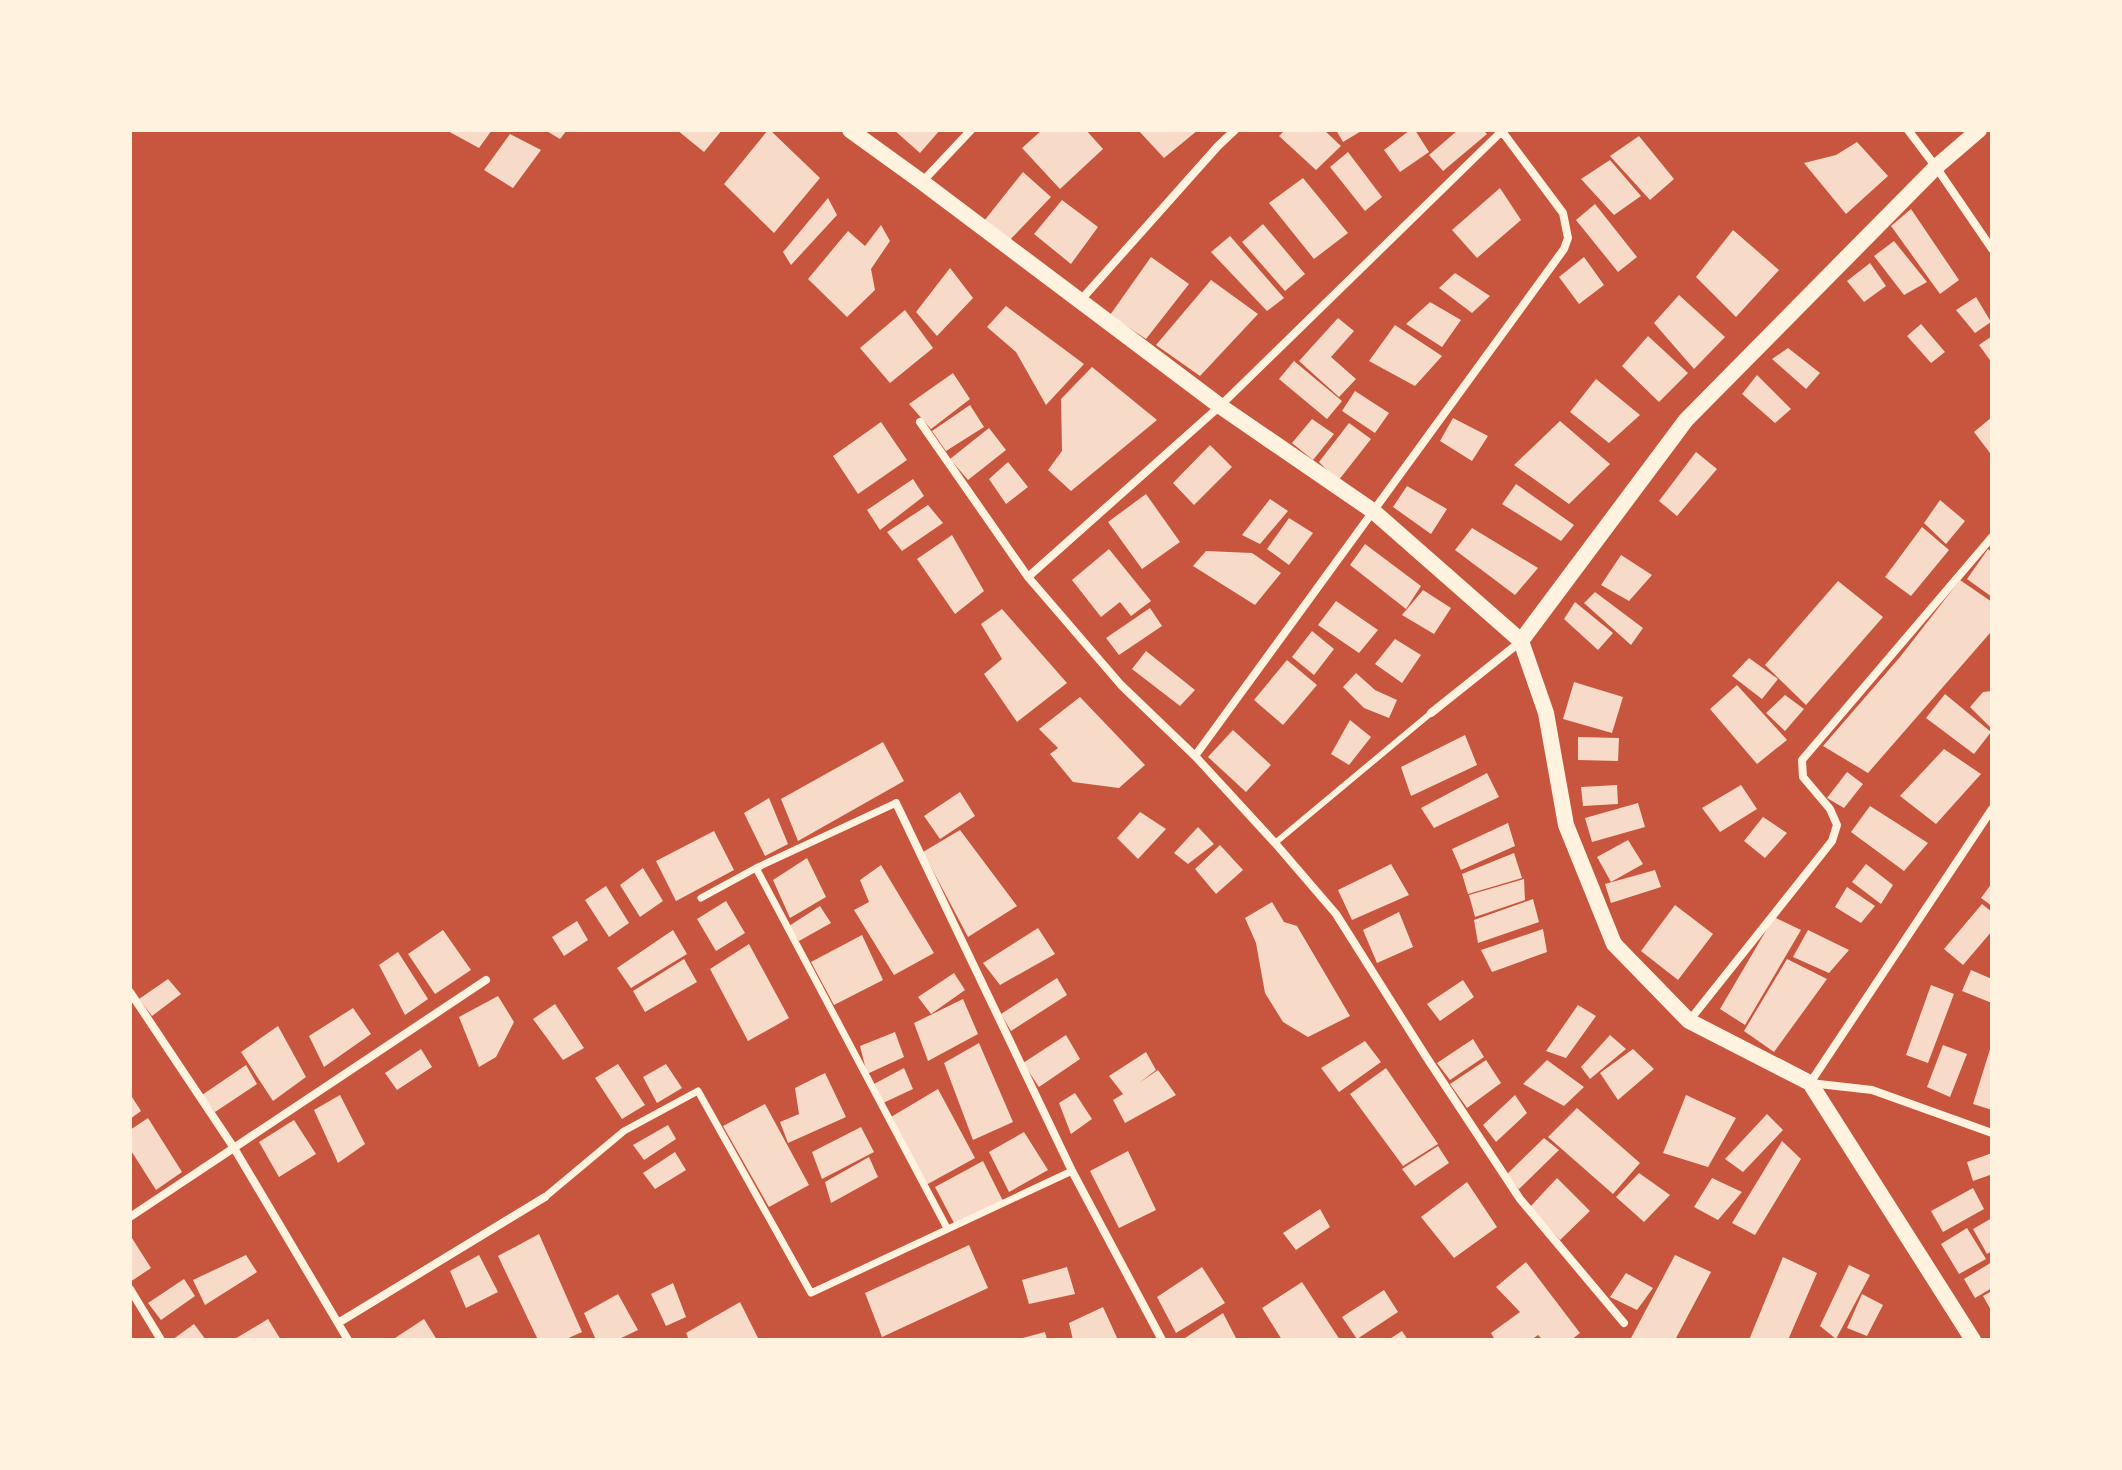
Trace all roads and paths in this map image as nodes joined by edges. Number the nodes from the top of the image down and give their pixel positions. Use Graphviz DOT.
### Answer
graph roads {
  1 [pos="850,130"];
  2 [pos="971,130"];
  3 [pos="1235,130"];
  4 [pos="1502,130"];
  5 [pos="1908,130"];
  6 [pos="1979,130"];
  7 [pos="1936,167"];
  8 [pos="922,182"];
  9 [pos="1992,249"];
  10 [pos="1080,301"];
  11 [pos="1220,406"];
  12 [pos="920,422"];
  13 [pos="1373,511"];
  14 [pos="1992,537"];
  15 [pos="1028,577"];
  16 [pos="1521,641"];
  17 [pos="1431,713"];
  18 [pos="1195,756"];
  19 [pos="896,803"];
  20 [pos="1992,809"];
  21 [pos="1275,843"];
  22 [pos="756,868"];
  23 [pos="701,898"];
  24 [pos="486,980"];
  25 [pos="130,992"];
  26 [pos="1689,1021"];
  27 [pos="1810,1083"];
  28 [pos="1992,1133"];
  29 [pos="234,1148"];
  30 [pos="1072,1171"];
  31 [pos="545,1197"];
  32 [pos="130,1217"];
  33 [pos="947,1228"];
  34 [pos="130,1289"];
  35 [pos="338,1323"];
  36 [pos="1624,1323"];
  37 [pos="161,1340"];
  38 [pos="348,1340"];
  39 [pos="1162,1340"];
  40 [pos="1973,1340"];
  1 -- 8 [label="main road"];
  2 -- 8 [label="street"];
  3 -- 10 [label="street"];
  4 -- 11 [label="street"];
  4 -- 13 [label="street"];
  5 -- 7 [label="street"];
  6 -- 7 [label="main road"];
  7 -- 9 [label="street"];
  7 -- 16 [label="main road"];
  8 -- 10 [label="main road"];
  10 -- 11 [label="main road"];
  11 -- 13 [label="main road"];
  11 -- 15 [label="street"];
  12 -- 15 [label="street"];
  13 -- 16 [label="main road"];
  13 -- 18 [label="street"];
  14 -- 26 [label="street"];
  15 -- 18 [label="street"];
  16 -- 17 [label="street"];
  16 -- 26 [label="main road"];
  17 -- 21 [label="lane"];
  18 -- 21 [label="street"];
  19 -- 22 [label="street"];
  19 -- 30 [label="street"];
  20 -- 27 [label="street"];
  21 -- 36 [label="street"];
  22 -- 23 [label="street"];
  22 -- 33 [label="street"];
  24 -- 29 [label="street"];
  25 -- 29 [label="street"];
  26 -- 27 [label="main road"];
  27 -- 28 [label="street"];
  27 -- 40 [label="main road"];
  29 -- 32 [label="street"];
  29 -- 35 [label="street"];
  30 -- 33 [label="street"];
  30 -- 39 [label="street"];
  31 -- 33 [label="street"];
  31 -- 35 [label="street"];
  34 -- 37 [label="street"];
  35 -- 38 [label="street"];
}
